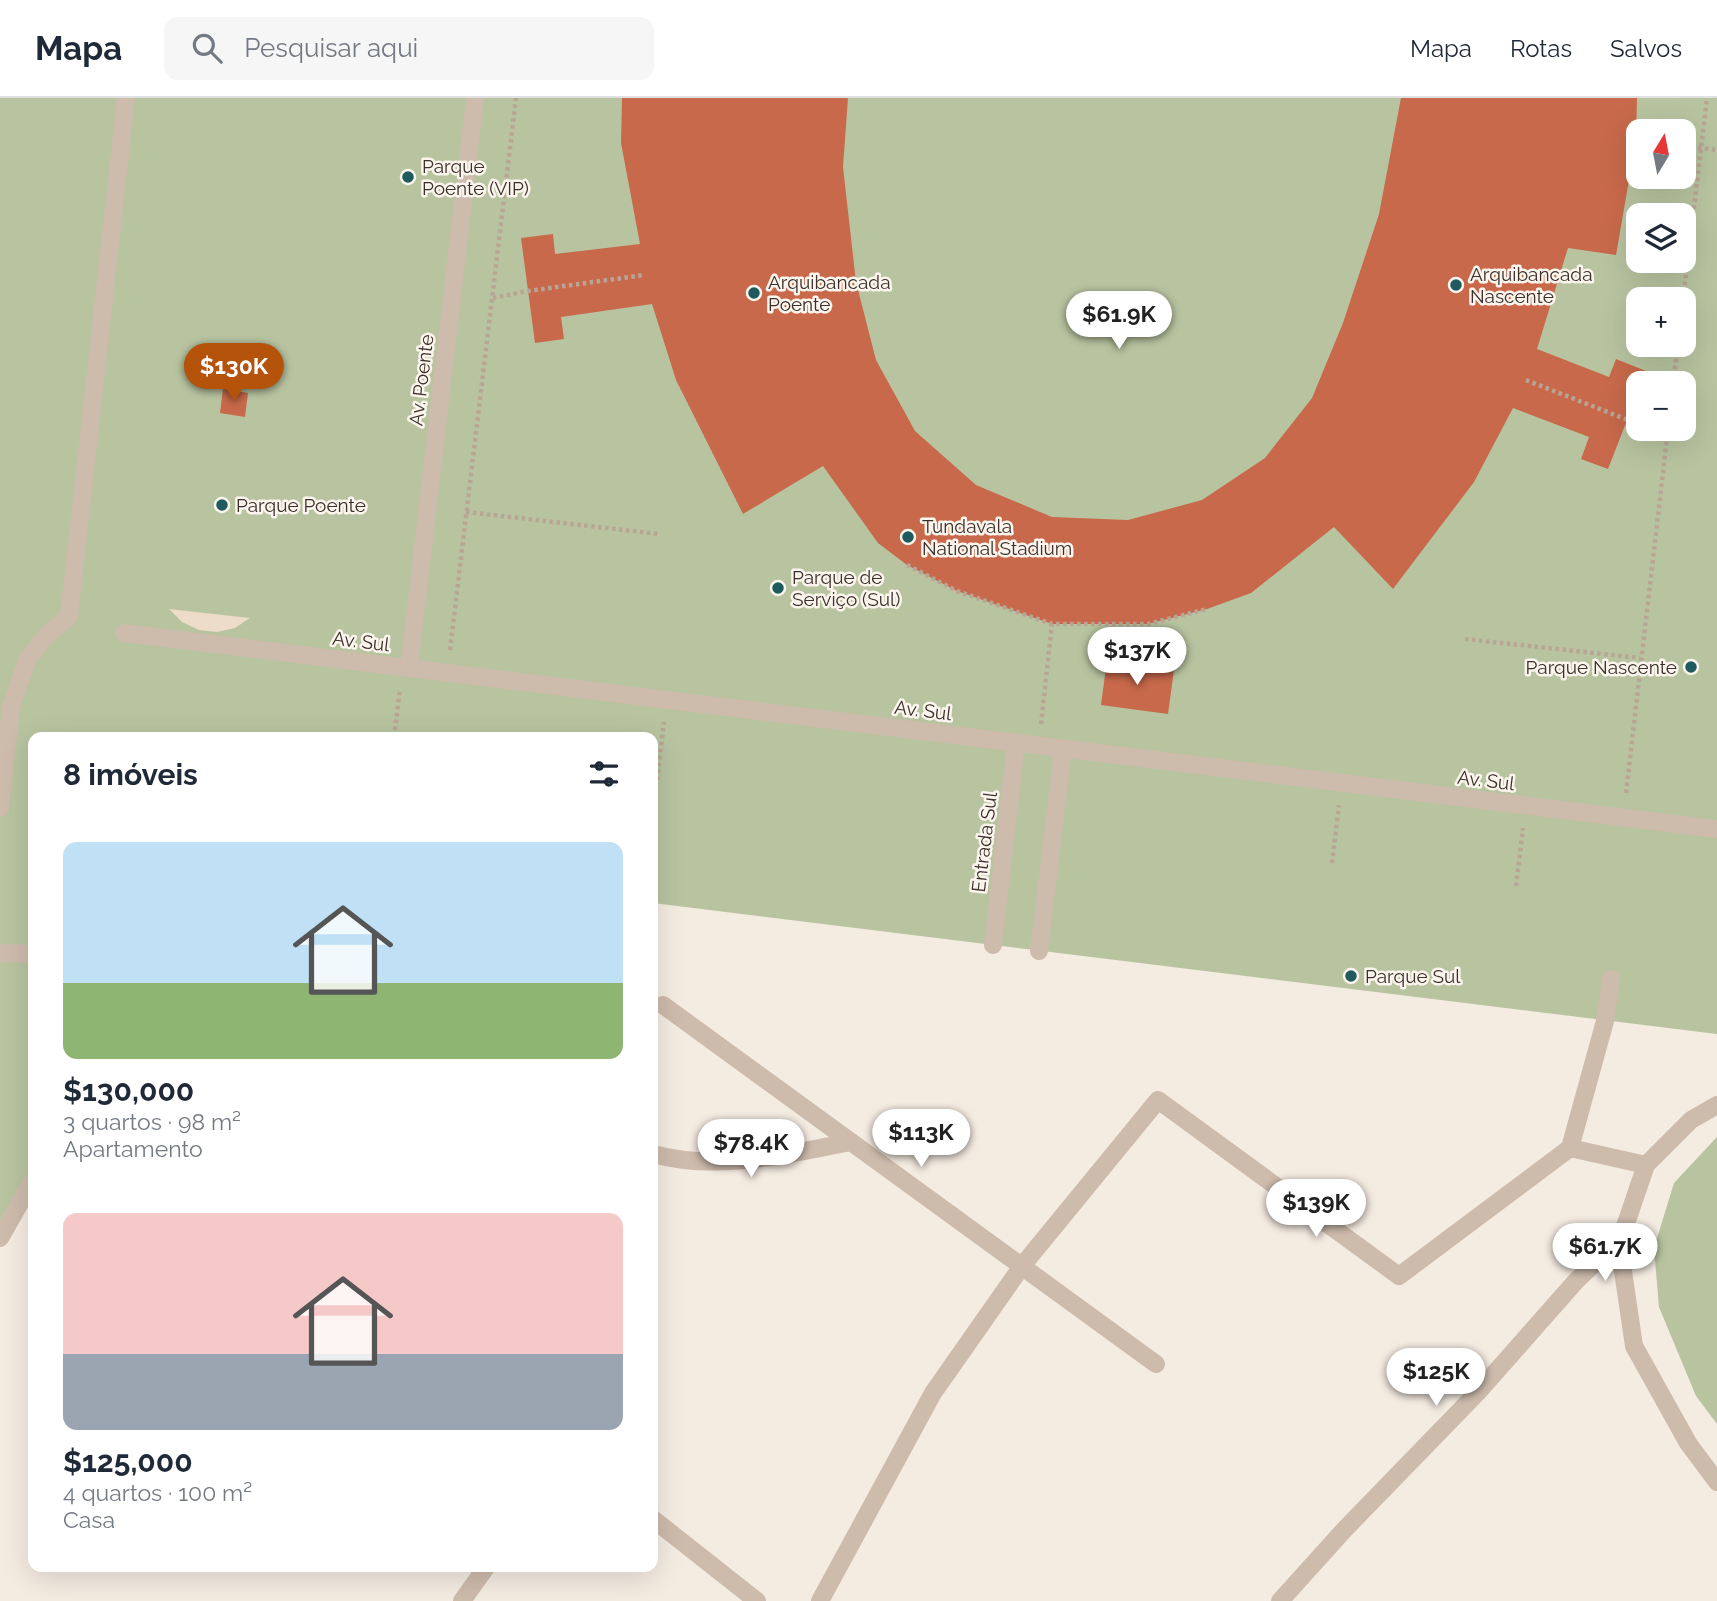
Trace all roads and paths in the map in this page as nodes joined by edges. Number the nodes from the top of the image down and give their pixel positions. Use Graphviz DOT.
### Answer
graph roads {
  1 [pos="126,98"];
  2 [pos="475,98"];
  3 [pos="516,98"];
  4 [pos="1707,98"];
  5 [pos="1696,147"];
  6 [pos="1701,148"];
  7 [pos="1717,150"];
  8 [pos="644,275"];
  9 [pos="1684,287"];
  10 [pos="492,298"];
  11 [pos="1526,380"];
  12 [pos="1626,419"];
  13 [pos="1666,441"];
  14 [pos="466,512"];
  15 [pos="659,534"];
  16 [pos="907,565"];
  17 [pos="1208,609"];
  18 [pos="1052,624"];
  19 [pos="124,633"];
  20 [pos="1465,639"];
  21 [pos="1640,658"];
  22 [pos="405,667"];
  23 [pos="447,673"];
  24 [pos="666,699"];
  25 [pos="395,732"];
  26 [pos="1016,743"];
  27 [pos="1038,745"];
  28 [pos="1063,749"];
  29 [pos="658,771"];
  30 [pos="1341,783"];
  31 [pos="1525,806"];
  32 [pos="0,808"];
  33 [pos="1623,818"];
  34 [pos="1717,829"];
  35 [pos="1332,863"];
  36 [pos="1516,886"];
  37 [pos="993,945"];
  38 [pos="1039,951"];
  39 [pos="0,953"];
  40 [pos="28,954"];
  41 [pos="1611,979"];
  42 [pos="663,1005"];
  43 [pos="1717,1105"];
  44 [pos="852,1142"];
  45 [pos="1570,1148"];
  46 [pos="658,1155"];
  47 [pos="1646,1165"];
  48 [pos="28,1189"];
  49 [pos="0,1238"];
  50 [pos="1619,1244"];
  51 [pos="1022,1266"];
  52 [pos="1156,1364"];
  53 [pos="1717,1482"];
  54 [pos="658,1523"];
  55 [pos="483,1572"];
  56 [pos="462,1601"];
  57 [pos="757,1601"];
  58 [pos="820,1601"];
  59 [pos="1280,1601"];
  1 -- 32 [label="street"];
  2 -- 22 [label="street, Av. Poente"];
  3 -- 10 [label="path"];
  4 -- 6 [label="path"];
  5 -- 6 [label="path"];
  6 -- 7 [label="path"];
  6 -- 9 [label="path"];
  8 -- 10 [label="path"];
  10 -- 14 [label="path"];
  11 -- 12 [label="path"];
  13 -- 21 [label="path"];
  14 -- 15 [label="path"];
  14 -- 23 [label="path"];
  16 -- 18 [label="path"];
  17 -- 18 [label="path"];
  18 -- 27 [label="path"];
  19 -- 22 [label="street, Av. Sul"];
  20 -- 21 [label="path"];
  21 -- 33 [label="path"];
  22 -- 23 [label="street, Av. Sul"];
  22 -- 25 [label="path"];
  23 -- 24 [label="street, Av. Sul"];
  24 -- 26 [label="street, Av. Sul"];
  24 -- 29 [label="path"];
  26 -- 27 [label="street, Av. Sul"];
  26 -- 37 [label="street, Entrada Sul"];
  27 -- 28 [label="street, Av. Sul"];
  28 -- 30 [label="street, Av. Sul"];
  28 -- 38 [label="street"];
  30 -- 31 [label="street, Av. Sul"];
  30 -- 35 [label="path"];
  31 -- 33 [label="street, Av. Sul"];
  31 -- 36 [label="path"];
  33 -- 34 [label="street, Av. Sul"];
  39 -- 40 [label="street"];
  41 -- 45 [label="street"];
  42 -- 44 [label="street"];
  43 -- 47 [label="street"];
  44 -- 46 [label="street"];
  44 -- 51 [label="street"];
  45 -- 47 [label="street"];
  45 -- 51 [label="street"];
  47 -- 50 [label="street"];
  48 -- 49 [label="street"];
  50 -- 53 [label="street"];
  50 -- 59 [label="street"];
  51 -- 52 [label="street"];
  51 -- 58 [label="street"];
  54 -- 57 [label="street"];
  55 -- 56 [label="street"];
}
